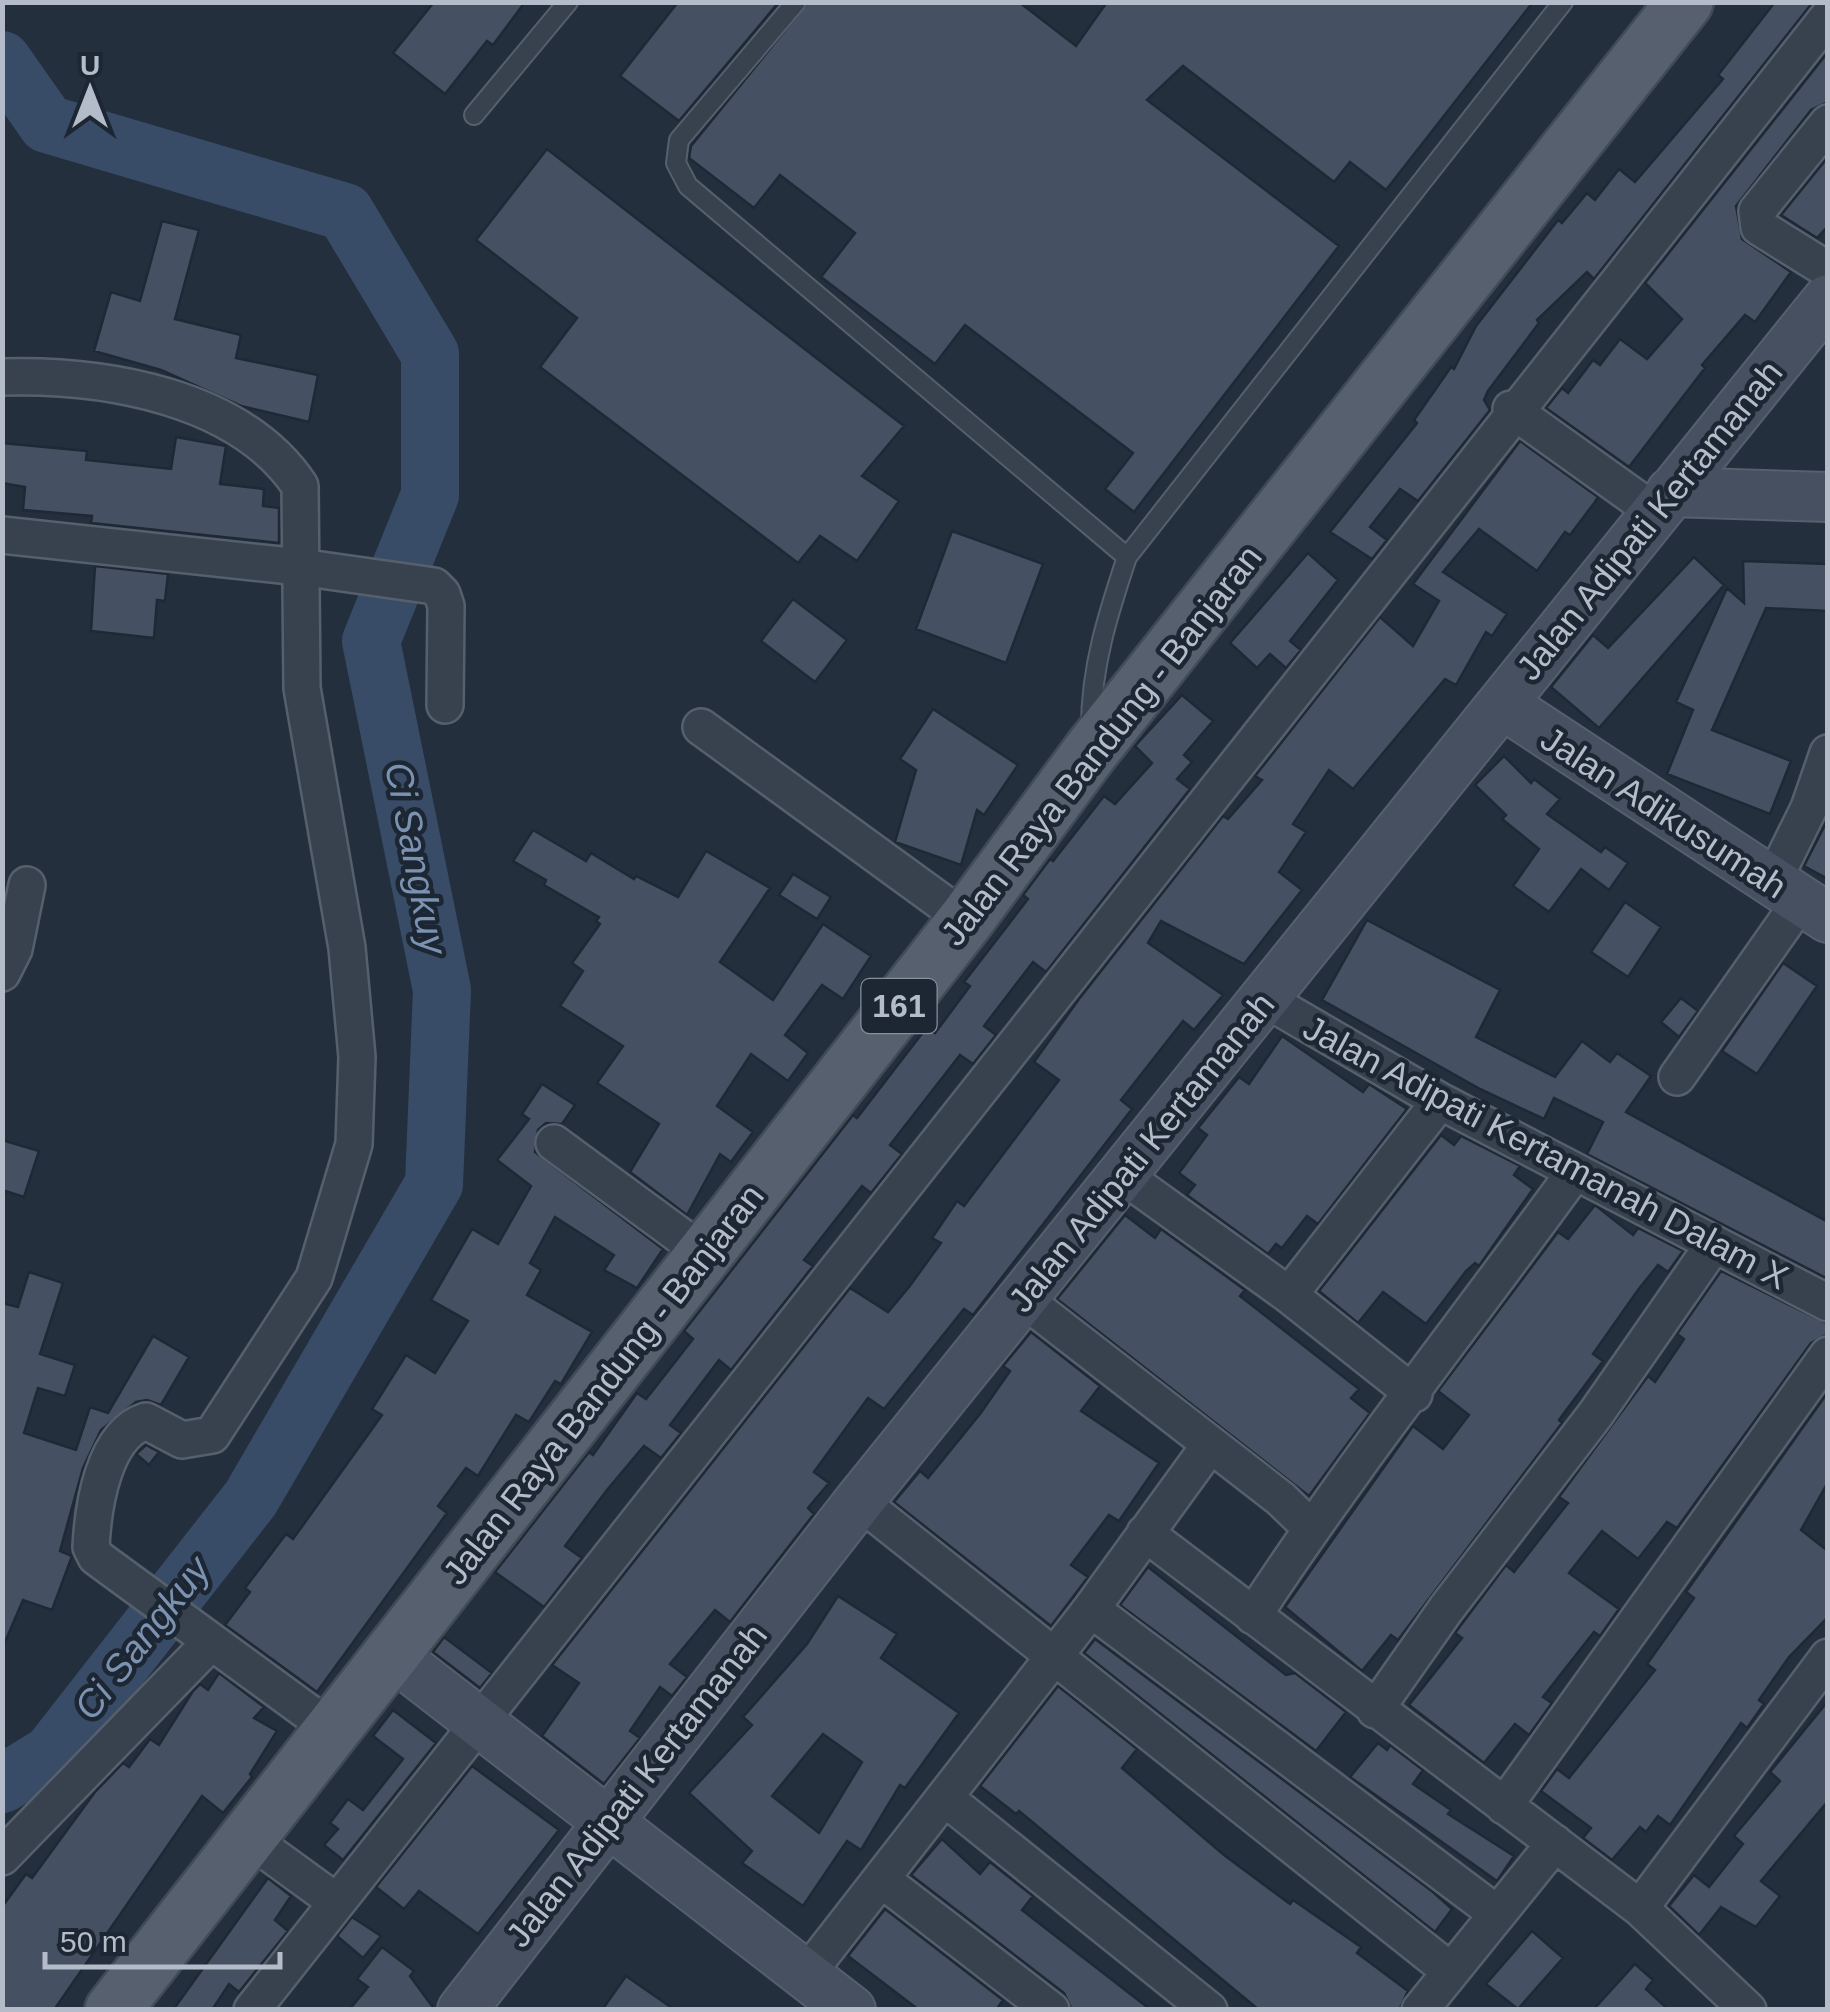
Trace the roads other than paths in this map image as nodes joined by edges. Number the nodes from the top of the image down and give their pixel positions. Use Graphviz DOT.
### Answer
graph roads {
  1 [pos="568,2"];
  2 [pos="1563,2"];
  3 [pos="1685,2"];
  4 [pos="791,4"];
  5 [pos="1828,17"];
  6 [pos="474,115"];
  7 [pos="1828,124"];
  8 [pos="1828,270"];
  9 [pos="1828,299"];
  10 [pos="2,377"];
  11 [pos="1516,413"];
  12 [pos="1828,497"];
  13 [pos="1663,502"];
  14 [pos="2,535"];
  15 [pos="1127,557"];
  16 [pos="317,569"];
  17 [pos="445,704"];
  18 [pos="1502,704"];
  19 [pos="700,727"];
  20 [pos="1091,751"];
  21 [pos="1828,753"];
  22 [pos="27,884"];
  23 [pos="1800,901"];
  24 [pos="966,920"];
  25 [pos="2,973"];
  26 [pos="1265,998"];
  27 [pos="1677,1078"];
  28 [pos="1440,1101"];
  29 [pos="554,1143"];
  30 [pos="1574,1173"];
  31 [pos="1121,1174"];
  32 [pos="1714,1244"];
  33 [pos="705,1254"];
  34 [pos="1289,1295"];
  35 [pos="1022,1298"];
  36 [pos="1828,1303"];
  37 [pos="1828,1356"];
  38 [pos="1414,1394"];
  39 [pos="1210,1445"];
  40 [pos="858,1501"];
  41 [pos="1311,1528"];
  42 [pos="1145,1533"];
  43 [pos="1091,1608"];
  44 [pos="1254,1616"];
  45 [pos="208,1640"];
  46 [pos="391,1654"];
  47 [pos="1054,1656"];
  48 [pos="1828,1656"];
  49 [pos="1375,1710"];
  50 [pos="478,1722"];
  51 [pos="331,1729"];
  52 [pos="944,1798"];
  53 [pos="1504,1806"];
  54 [pos="608,1819"];
  55 [pos="247,1837"];
  56 [pos="1554,1844"];
  57 [pos="2,1857"];
  58 [pos="881,1879"];
  59 [pos="335,1901"];
  60 [pos="1640,1908"];
  61 [pos="1496,1914"];
  62 [pos="1449,1970"];
  63 [pos="831,1998"];
  64 [pos="113,2010"];
  65 [pos="252,2010"];
  66 [pos="462,2010"];
  67 [pos="1050,2010"];
  68 [pos="1209,2010"];
  69 [pos="1420,2010"];
  70 [pos="1748,2010"];
  1 -- 6 [label="lane"];
  2 -- 15 [label="lane"];
  3 -- 20 [label="main road, Jalan Raya Bandung - Banjaran / 161"];
  4 -- 15 [label="lane"];
  5 -- 11 [label="street"];
  7 -- 8 [label="street"];
  9 -- 13 [label="main road, Jalan Adipati Kertamanah"];
  10 -- 16 [label="street"];
  11 -- 13 [label="street"];
  11 -- 50 [label="street"];
  12 -- 13 [label="main road"];
  13 -- 18 [label="main road, Jalan Adipati Kertamanah"];
  14 -- 16 [label="street"];
  15 -- 20 [label="lane"];
  16 -- 17 [label="street"];
  16 -- 45 [label="street"];
  18 -- 23 [label="main road, Jalan Adikusumah"];
  18 -- 26 [label="main road, Jalan Adipati Kertamanah"];
  19 -- 24 [label="street"];
  20 -- 24 [label="main road, Jalan Raya Bandung - Banjaran / 161"];
  21 -- 23 [label="street"];
  22 -- 25 [label="street"];
  23 -- 27 [label="street"];
  24 -- 33 [label="main road, Jalan Raya Bandung - Banjaran / 161"];
  26 -- 28 [label="street, Jalan Adipati Kertamanah Dalam X"];
  26 -- 31 [label="main road, Jalan Adipati Kertamanah"];
  28 -- 30 [label="street, Jalan Adipati Kertamanah Dalam X"];
  28 -- 34 [label="street"];
  29 -- 33 [label="street"];
  30 -- 32 [label="street, Jalan Adipati Kertamanah Dalam X"];
  30 -- 38 [label="street"];
  31 -- 34 [label="street"];
  31 -- 35 [label="main road, Jalan Adipati Kertamanah"];
  32 -- 36 [label="street, Jalan Adipati Kertamanah Dalam X"];
  32 -- 49 [label="street"];
  33 -- 46 [label="main road, Jalan Raya Bandung - Banjaran / 161"];
  34 -- 38 [label="street"];
  35 -- 39 [label="street"];
  35 -- 40 [label="main road, Jalan Adipati Kertamanah"];
  37 -- 53 [label="street"];
  38 -- 41 [label="street"];
  39 -- 41 [label="street"];
  39 -- 42 [label="street"];
  40 -- 47 [label="street"];
  40 -- 54 [label="main road, Jalan Adipati Kertamanah"];
  41 -- 44 [label="street"];
  42 -- 43 [label="street"];
  42 -- 44 [label="street"];
  43 -- 47 [label="street"];
  43 -- 61 [label="street"];
  44 -- 49 [label="street"];
  45 -- 51 [label="street"];
  45 -- 57 [label="street"];
  46 -- 50 [label="main road"];
  46 -- 51 [label="main road, Jalan Raya Bandung - Banjaran / 161"];
  47 -- 52 [label="street"];
  47 -- 62 [label="street"];
  48 -- 60 [label="street"];
  49 -- 53 [label="street"];
  50 -- 54 [label="main road"];
  50 -- 59 [label="street"];
  51 -- 55 [label="main road, Jalan Raya Bandung - Banjaran / 161"];
  52 -- 58 [label="street"];
  52 -- 68 [label="street"];
  53 -- 56 [label="street"];
  54 -- 63 [label="main road"];
  54 -- 66 [label="main road, Jalan Adipati Kertamanah"];
  55 -- 59 [label="street"];
  55 -- 64 [label="main road, Jalan Raya Bandung - Banjaran / 161"];
  56 -- 60 [label="street"];
  56 -- 61 [label="street"];
  58 -- 63 [label="street"];
  58 -- 67 [label="street"];
  59 -- 65 [label="street"];
  60 -- 70 [label="street"];
  61 -- 62 [label="street"];
  62 -- 69 [label="street"];
}
